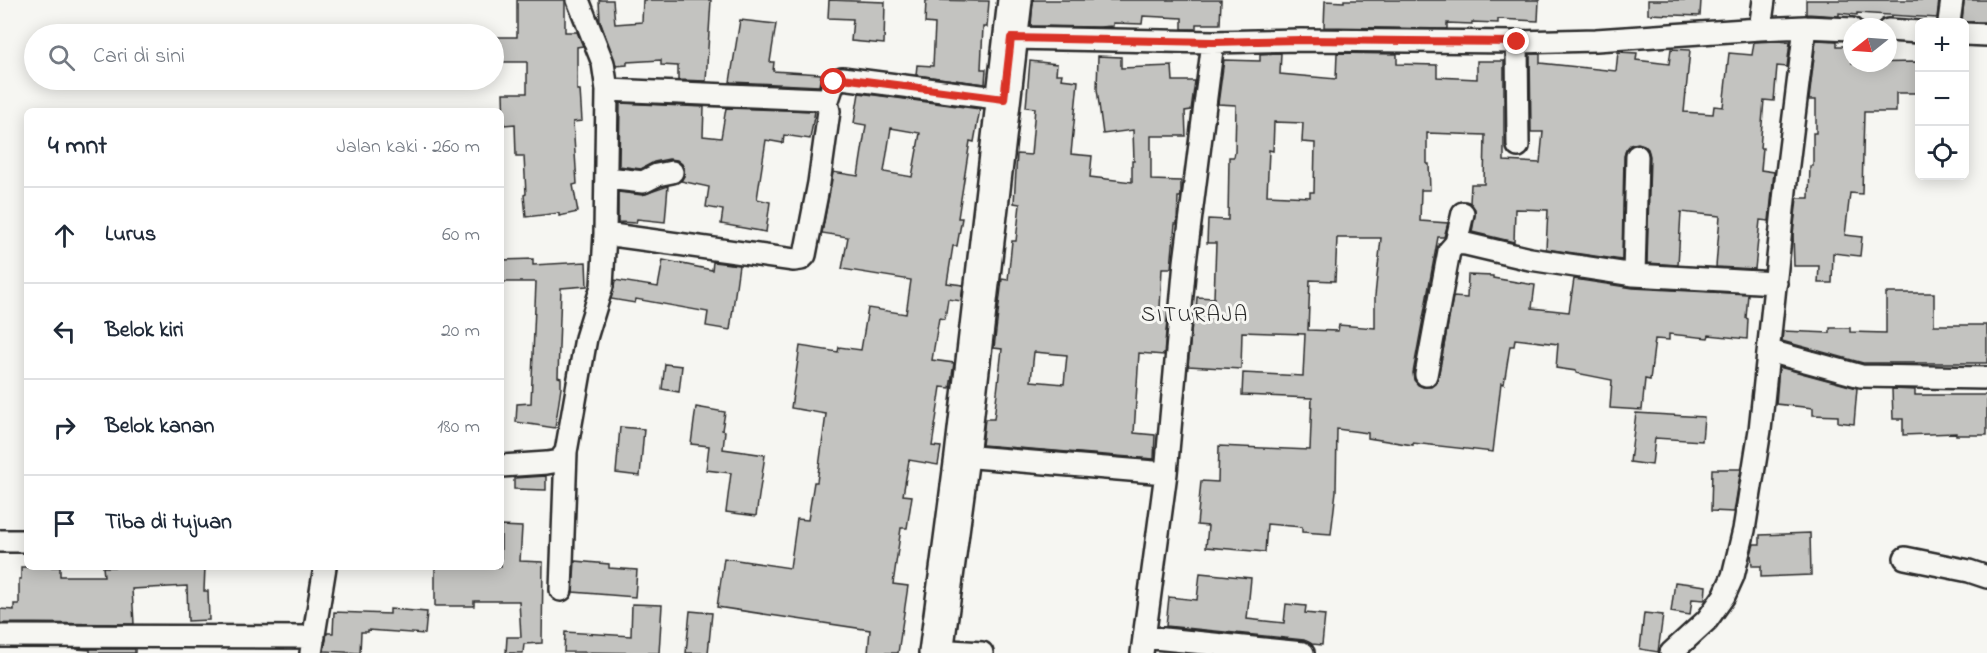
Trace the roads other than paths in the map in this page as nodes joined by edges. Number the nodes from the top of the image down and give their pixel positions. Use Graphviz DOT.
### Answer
graph roads {
  1 [pos="578,0"];
  2 [pos="1015,0"];
  3 [pos="1764,0"];
  4 [pos="1952,0"];
  5 [pos="1950,18"];
  6 [pos="1805,27"];
  7 [pos="1760,29"];
  8 [pos="1843,29"];
  9 [pos="1897,31"];
  10 [pos="1915,32"];
  11 [pos="1969,34"];
  12 [pos="1987,35"];
  13 [pos="1011,38"];
  14 [pos="1213,42"];
  15 [pos="1517,42"];
  16 [pos="607,90"];
  17 [pos="1004,99"];
  18 [pos="827,104"];
  19 [pos="1518,146"];
  20 [pos="1636,156"];
  21 [pos="672,171"];
  22 [pos="607,178"];
  23 [pos="1462,213"];
  24 [pos="605,234"];
  25 [pos="1456,243"];
  26 [pos="1634,275"];
  27 [pos="1776,283"];
  28 [pos="1768,351"];
  29 [pos="1426,375"];
  30 [pos="1987,378"];
  31 [pos="566,452"];
  32 [pos="962,456"];
  33 [pos="504,466"];
  34 [pos="1166,473"];
  35 [pos="0,541"];
  36 [pos="24,542"];
  37 [pos="1905,558"];
  38 [pos="325,570"];
  39 [pos="1987,577"];
  40 [pos="561,590"];
  41 [pos="0,636"];
  42 [pos="313,645"];
  43 [pos="1143,645"];
  44 [pos="936,652"];
  45 [pos="982,653"];
  46 [pos="1303,653"];
  47 [pos="1671,653"];
  1 -- 16 [label="street"];
  2 -- 13 [label="main road"];
  3 -- 7 [label="street"];
  4 -- 5 [label="street"];
  6 -- 7 [label="street"];
  6 -- 8 [label="street"];
  6 -- 27 [label="street"];
  7 -- 15 [label="street"];
  9 -- 10 [label="street"];
  11 -- 12 [label="street"];
  13 -- 14 [label="street"];
  13 -- 17 [label="main road"];
  14 -- 15 [label="street"];
  14 -- 34 [label="street"];
  15 -- 19 [label="street"];
  16 -- 18 [label="street"];
  16 -- 22 [label="street"];
  17 -- 18 [label="street"];
  17 -- 32 [label="main road"];
  18 -- 24 [label="street"];
  20 -- 26 [label="street"];
  21 -- 22 [label="street"];
  22 -- 24 [label="street"];
  23 -- 25 [label="street"];
  24 -- 31 [label="street"];
  25 -- 26 [label="street"];
  25 -- 29 [label="street"];
  26 -- 27 [label="street"];
  27 -- 28 [label="street"];
  28 -- 30 [label="street"];
  28 -- 47 [label="street"];
  31 -- 33 [label="street"];
  31 -- 40 [label="street"];
  32 -- 34 [label="street"];
  32 -- 44 [label="main road"];
  34 -- 43 [label="street"];
  35 -- 36 [label="street"];
  37 -- 39 [label="street"];
  38 -- 42 [label="street"];
  41 -- 42 [label="street"];
  43 -- 46 [label="street"];
  44 -- 45 [label="street"];
}
